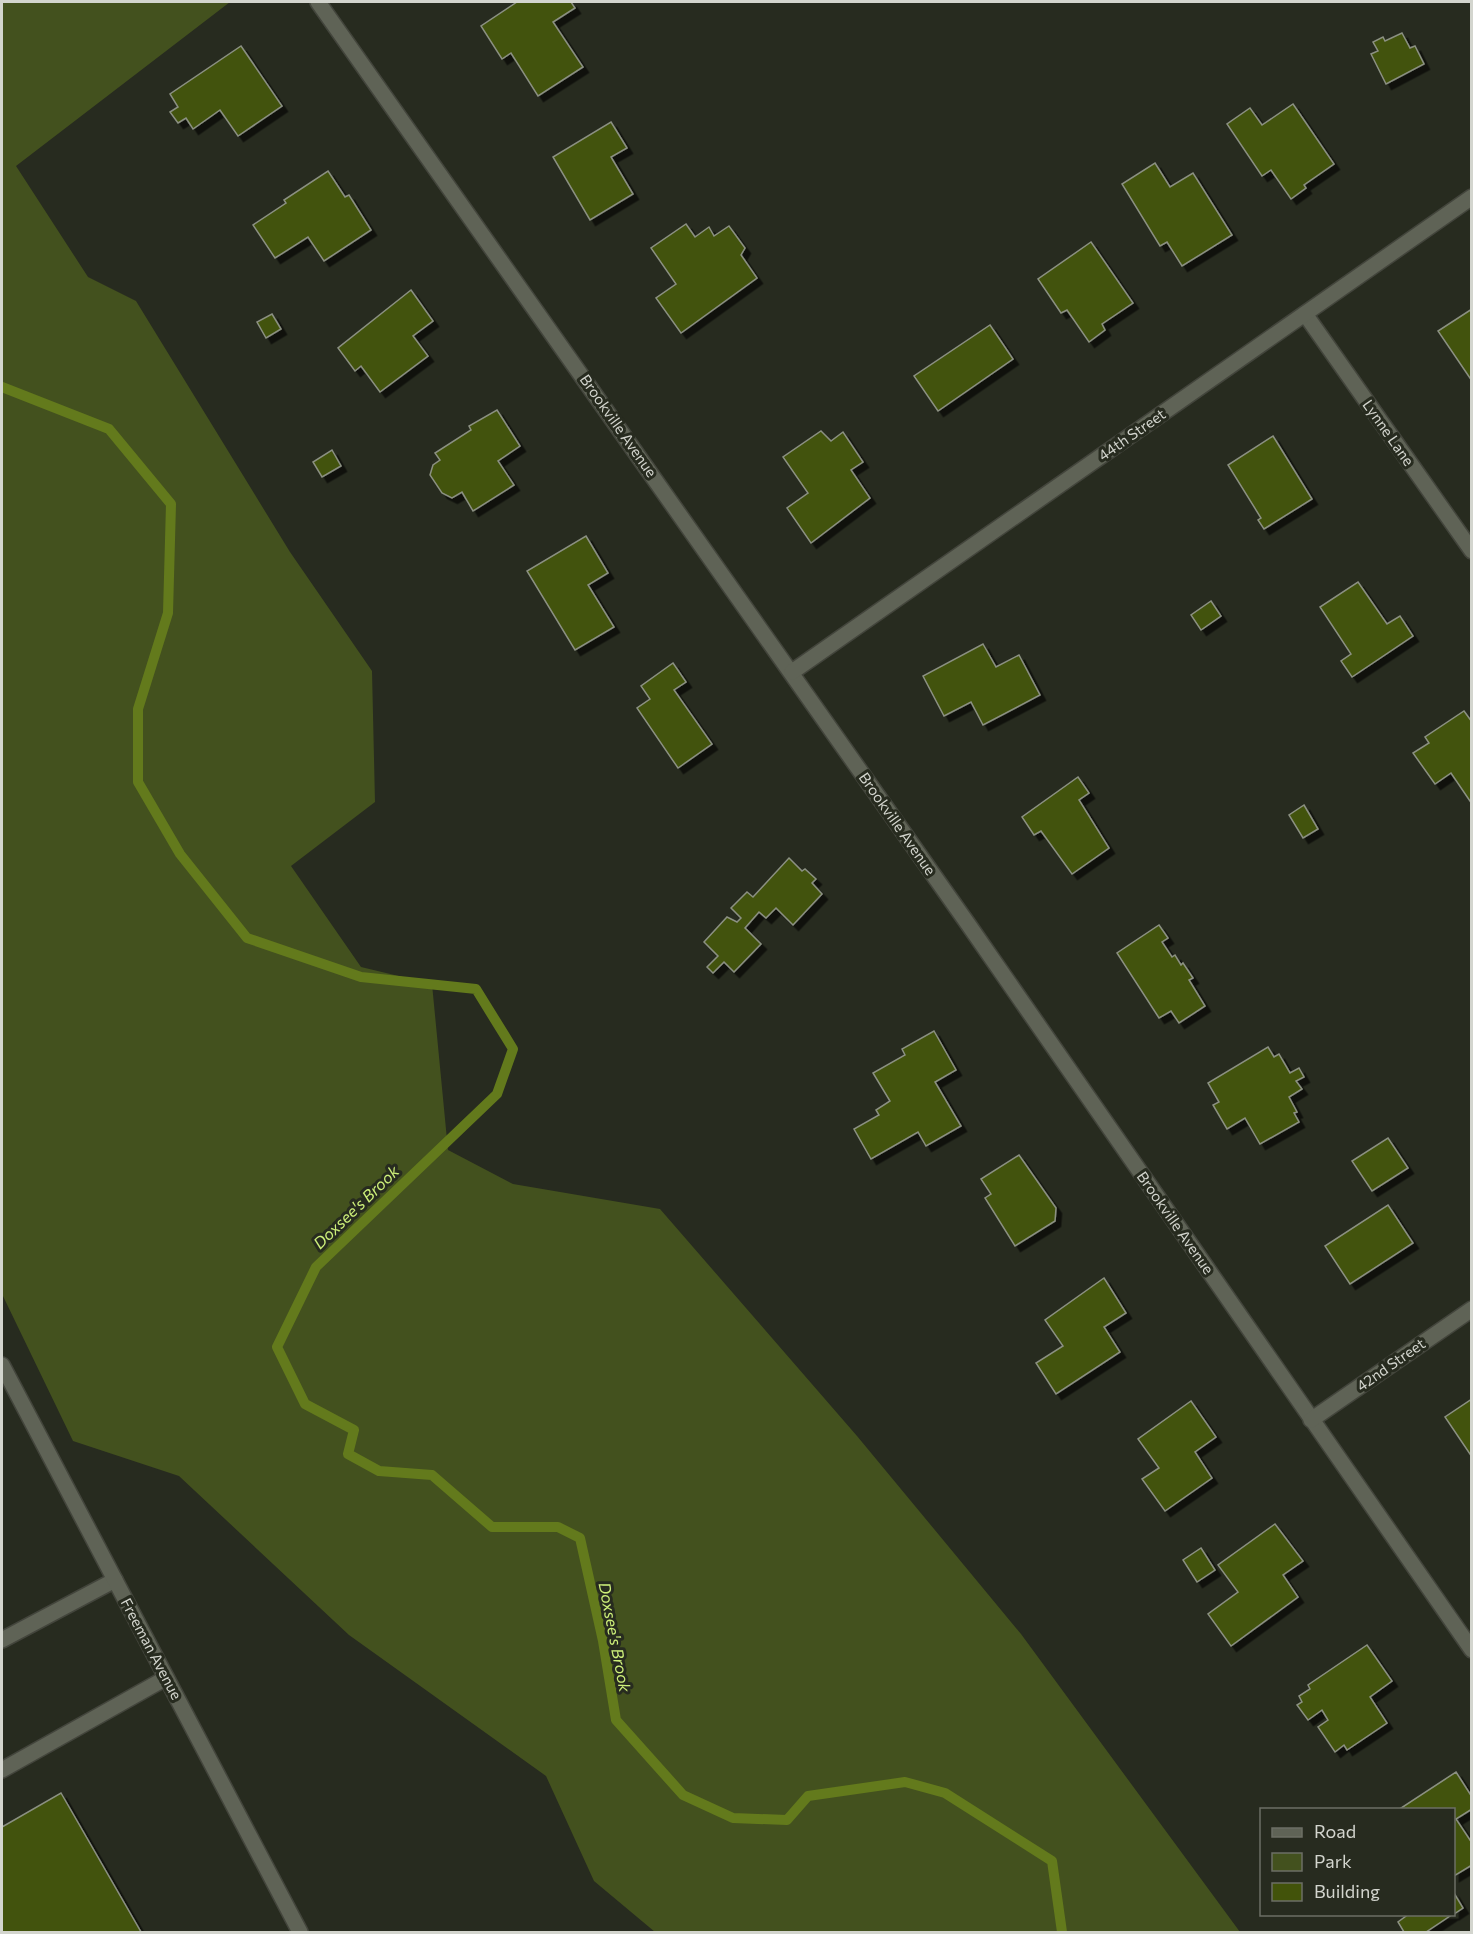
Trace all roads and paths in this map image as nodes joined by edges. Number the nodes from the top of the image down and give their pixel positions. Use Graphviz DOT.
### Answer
graph roads {
  1 [pos="318,2"];
  2 [pos="1472,197"];
  3 [pos="1305,314"];
  4 [pos="1472,551"];
  5 [pos="792,672"];
  6 [pos="1472,1309"];
  7 [pos="2,1365"];
  8 [pos="1311,1420"];
  9 [pos="115,1580"];
  10 [pos="2,1640"];
  11 [pos="1472,1650"];
  12 [pos="166,1678"];
  13 [pos="2,1770"];
  14 [pos="300,1932"];
  1 -- 5 [label="street, Brookville Avenue"];
  2 -- 3 [label="street, 44th Street"];
  3 -- 4 [label="street, Lynne Lane"];
  3 -- 5 [label="street, 44th Street"];
  5 -- 8 [label="street, Brookville Avenue"];
  6 -- 8 [label="street, 42nd Street"];
  7 -- 9 [label="street, Freeman Avenue"];
  8 -- 11 [label="street, Brookville Avenue"];
  9 -- 10 [label="street"];
  9 -- 12 [label="street, Freeman Avenue"];
  12 -- 13 [label="street"];
  12 -- 14 [label="street, Freeman Avenue"];
}
